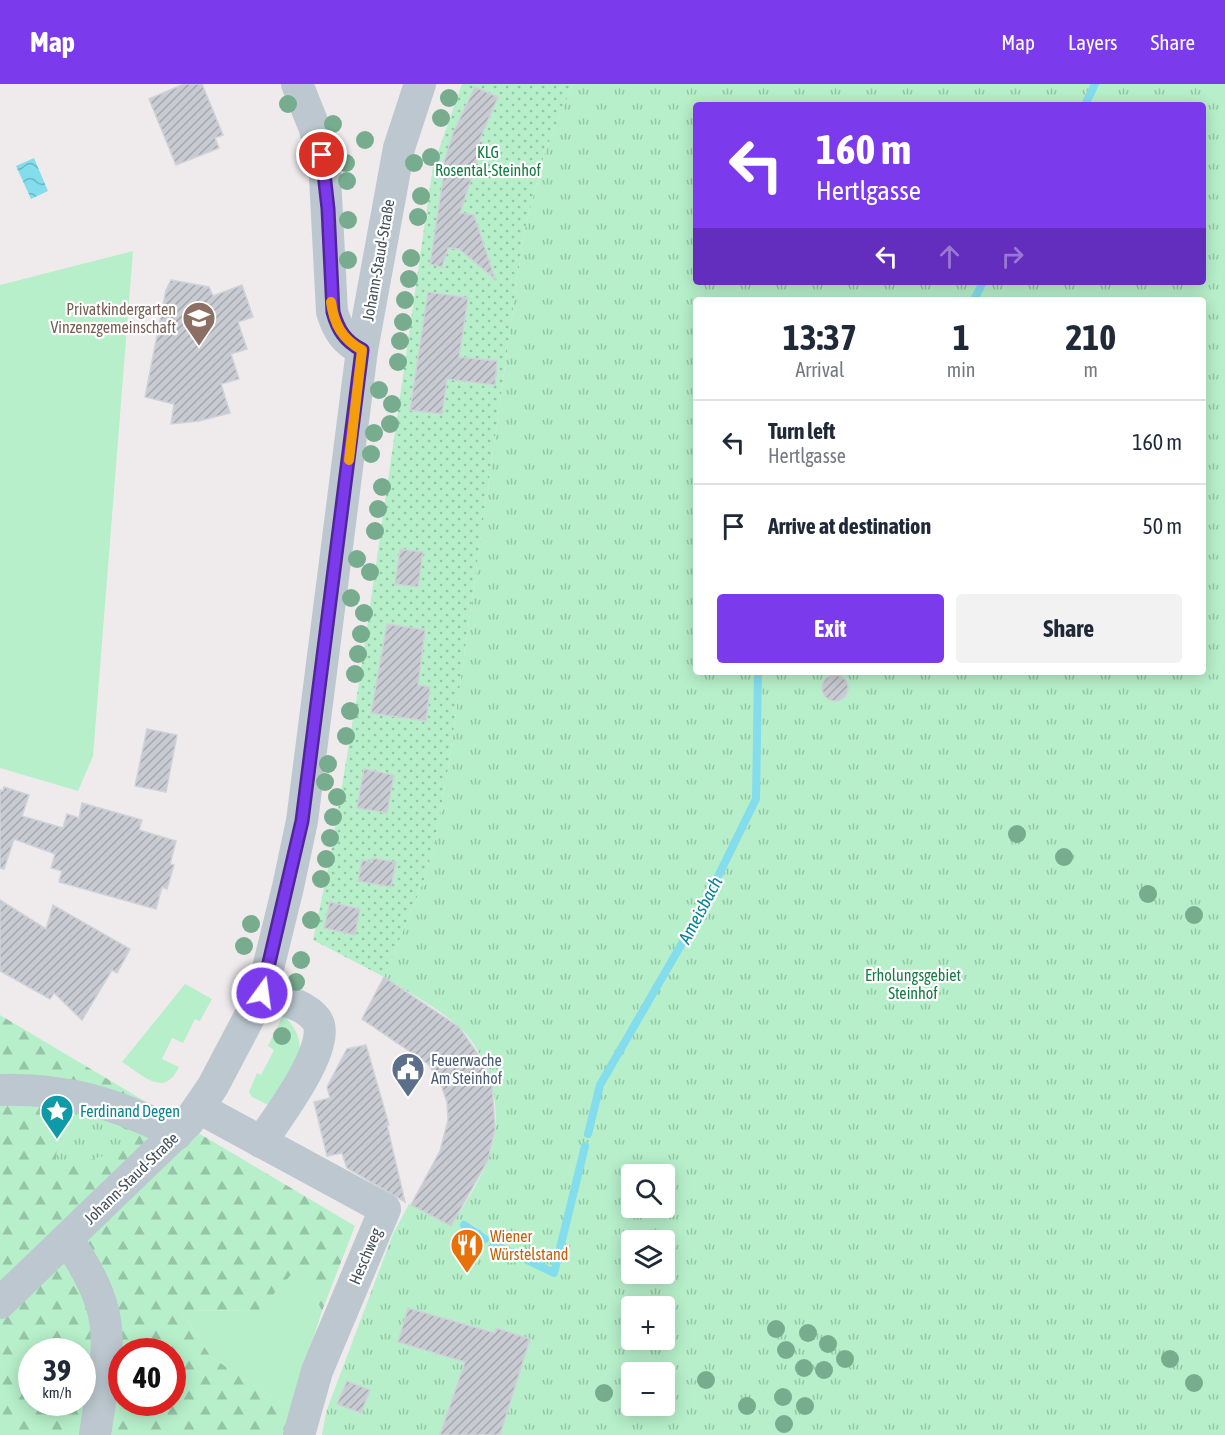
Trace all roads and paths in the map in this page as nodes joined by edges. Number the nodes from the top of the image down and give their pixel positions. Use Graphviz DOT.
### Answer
graph roads {
  1 [pos="297,84"];
  2 [pos="420,84"];
  3 [pos="362,350"];
  4 [pos="262,993"];
  5 [pos="0,1090"];
  6 [pos="199,1108"];
  7 [pos="177,1134"];
  8 [pos="261,1142"];
  9 [pos="67,1239"];
  10 [pos="0,1303"];
  11 [pos="95,1435"];
  12 [pos="298,1435"];
  1 -- 3 [label="street"];
  2 -- 3 [label="street, Johann-Staud-Straße"];
  3 -- 4 [label="street, Johann-Staud-Straße"];
  4 -- 6 [label="street, Johann-Staud-Straße"];
  4 -- 8 [label="street"];
  5 -- 7 [label="street"];
  6 -- 7 [label="street, Johann-Staud-Straße"];
  6 -- 8 [label="street, Heschweg"];
  7 -- 9 [label="street, Johann-Staud-Straße"];
  8 -- 12 [label="street, Heschweg"];
  9 -- 10 [label="street, Johann-Staud-Straße"];
  9 -- 11 [label="street"];
}
